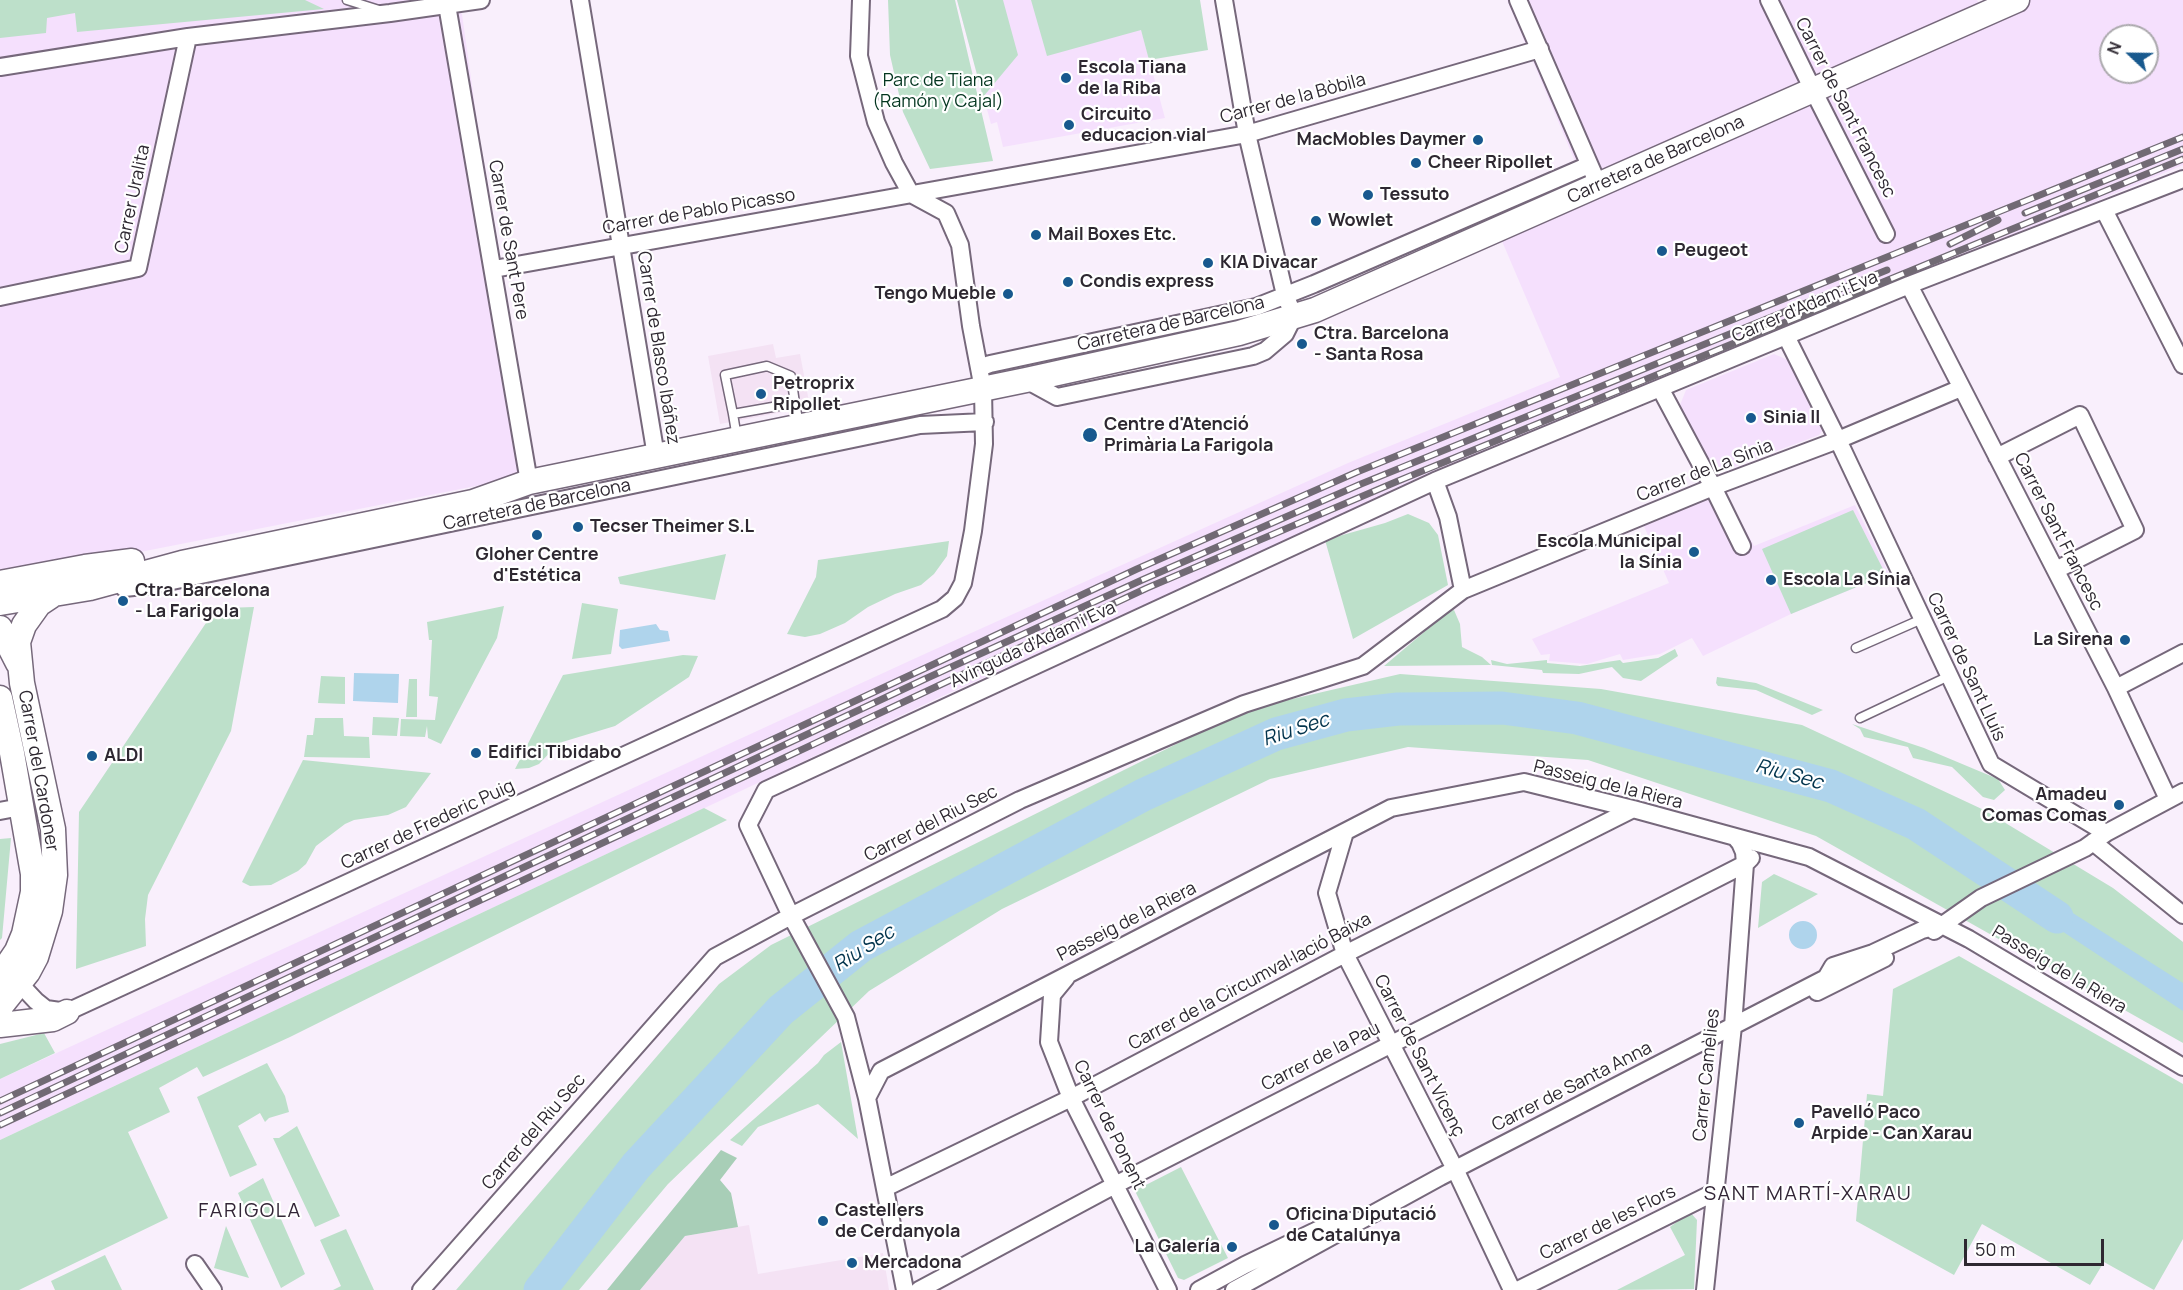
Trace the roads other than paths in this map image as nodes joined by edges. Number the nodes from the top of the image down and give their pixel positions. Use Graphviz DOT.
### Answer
graph roads {
  1 [pos="347,0"];
  2 [pos="481,0"];
  3 [pos="580,0"];
  4 [pos="861,0"];
  5 [pos="1224,0"];
  6 [pos="1518,0"];
  7 [pos="1769,0"];
  8 [pos="2003,3"];
  9 [pos="447,5"];
  10 [pos="390,13"];
  11 [pos="188,37"];
  12 [pos="1540,49"];
  13 [pos="0,67"];
  14 [pos="1812,90"];
  15 [pos="1247,134"];
  16 [pos="1594,175"];
  17 [pos="2183,179"];
  18 [pos="910,194"];
  19 [pos="2104,210"];
  20 [pos="1886,234"];
  21 [pos="621,246"];
  22 [pos="494,268"];
  23 [pos="1909,285"];
  24 [pos="0,297"];
  25 [pos="1289,306"];
  26 [pos="1786,336"];
  27 [pos="2183,364"];
  28 [pos="981,378"];
  29 [pos="1660,388"];
  30 [pos="1961,388"];
  31 [pos="733,414"];
  32 [pos="797,414"];
  33 [pos="985,422"];
  34 [pos="739,438"];
  35 [pos="1838,440"];
  36 [pos="656,456"];
  37 [pos="1997,456"];
  38 [pos="1439,479"];
  39 [pos="529,482"];
  40 [pos="1713,487"];
  41 [pos="1742,546"];
  42 [pos="132,561"];
  43 [pos="2056,570"];
  44 [pos="0,583"];
  45 [pos="90,588"];
  46 [pos="1462,590"];
  47 [pos="51,596"];
  48 [pos="0,597"];
  49 [pos="0,603"];
  50 [pos="1922,619"];
  51 [pos="0,628"];
  52 [pos="1856,648"];
  53 [pos="2183,653"];
  54 [pos="19,666"];
  55 [pos="1949,676"];
  56 [pos="2116,688"];
  57 [pos="0,698"];
  58 [pos="1860,718"];
  59 [pos="2175,795"];
  60 [pos="47,802"];
  61 [pos="11,809"];
  62 [pos="1633,809"];
  63 [pos="1345,832"];
  64 [pos="1735,837"];
  65 [pos="2094,841"];
  66 [pos="1765,846"];
  67 [pos="1745,864"];
  68 [pos="1981,898"];
  69 [pos="2183,915"];
  70 [pos="1924,917"];
  71 [pos="793,919"];
  72 [pos="1941,925"];
  73 [pos="1345,954"];
  74 [pos="1833,966"];
  75 [pos="1070,974"];
  76 [pos="10,980"];
  77 [pos="0,1007"];
  78 [pos="67,1012"];
  79 [pos="0,1025"];
  80 [pos="1734,1026"];
  81 [pos="1391,1043"];
  82 [pos="2183,1067"];
  83 [pos="867,1098"];
  84 [pos="1071,1098"];
  85 [pos="1455,1169"];
  86 [pos="1115,1185"];
  87 [pos="885,1188"];
  88 [pos="1715,1192"];
  89 [pos="1365,1218"];
  90 [pos="195,1264"];
  91 [pos="213,1290"];
  92 [pos="421,1290"];
  93 [pos="905,1290"];
  94 [pos="919,1290"];
  95 [pos="1168,1290"];
  96 [pos="1198,1290"];
  97 [pos="1216,1290"];
  98 [pos="1234,1290"];
  99 [pos="1512,1290"];
  100 [pos="1518,1290"];
  101 [pos="1705,1290"];
  1 -- 10 [label="lane"];
  2 -- 9 [label="street"];
  3 -- 21 [label="street, Carrer de Blasco Ibáñez"];
  4 -- 18 [label="street"];
  5 -- 15 [label="street"];
  6 -- 12 [label="street"];
  7 -- 14 [label="street, Carrer de Sant Francesc"];
  8 -- 14 [label="main road, Carretera de Barcelona"];
  9 -- 10 [label="street"];
  9 -- 22 [label="street, Carrer de Sant Pere"];
  10 -- 11 [label="street"];
  11 -- 13 [label="street"];
  11 -- 24 [label="street, Carrer Uralita"];
  12 -- 15 [label="street, Carrer de la Bòbila"];
  12 -- 16 [label="street"];
  14 -- 16 [label="main road, Carretera de Barcelona"];
  14 -- 20 [label="street, Carrer de Sant Francesc"];
  15 -- 18 [label="street, Carrer de la Bòbila"];
  15 -- 25 [label="street"];
  16 -- 25 [label="main road, Carretera de Barcelona"];
  17 -- 19 [label="street, Carrer d'Adam i Eva"];
  18 -- 21 [label="street, Carrer de Pablo Picasso"];
  18 -- 28 [label="street, Carrer de Frederic Puig"];
  19 -- 23 [label="street, Carrer d'Adam i Eva"];
  19 -- 27 [label="street"];
  21 -- 22 [label="street, Carrer de Pablo Picasso"];
  21 -- 36 [label="street, Carrer de Blasco Ibáñez"];
  22 -- 39 [label="street, Carrer de Sant Pere"];
  23 -- 26 [label="street, Carrer d'Adam i Eva"];
  23 -- 30 [label="street, Carrer Sant Francesc"];
  25 -- 28 [label="main road, Carretera de Barcelona"];
  25 -- 28 [label="street, Carretera de Barcelona"];
  26 -- 29 [label="street, Carrer d'Adam i Eva"];
  26 -- 35 [label="street, Carrer de Sant Lluís"];
  28 -- 32 [label="main road, Carretera de Barcelona"];
  28 -- 33 [label="street, Carrer de Frederic Puig"];
  29 -- 38 [label="street, Carrer d'Adam i Eva"];
  29 -- 40 [label="street"];
  30 -- 35 [label="street, Carrer de La Sínia"];
  30 -- 37 [label="street, Carrer Sant Francesc"];
  31 -- 32 [label="lane"];
  31 -- 32 [label="lane"];
  31 -- 34 [label="lane"];
  32 -- 34 [label="main road, Carretera de Barcelona"];
  33 -- 45 [label="street, Carretera de Barcelona"];
  33 -- 78 [label="street, Carrer de Frederic Puig"];
  34 -- 36 [label="main road, Carretera de Barcelona"];
  35 -- 40 [label="street, Carrer de La Sínia"];
  35 -- 50 [label="street, Carrer de Sant Lluís"];
  36 -- 39 [label="main road, Carretera de Barcelona"];
  37 -- 43 [label="street, Carrer Sant Francesc"];
  37 -- 43 [label="street"];
  38 -- 46 [label="street"];
  38 -- 71 [label="street, Avinguda d'Adam i Eva"];
  39 -- 42 [label="main road, Carretera de Barcelona"];
  39 -- 45 [label="main road, Carretera de Barcelona"];
  40 -- 41 [label="street"];
  40 -- 46 [label="street, Carrer de La Sínia"];
  42 -- 44 [label="main road, Carretera de Barcelona"];
  42 -- 48 [label="main road, Carretera de Barcelona"];
  43 -- 56 [label="street, Carrer Sant Francesc"];
  45 -- 47 [label="main road, Carretera de Barcelona"];
  46 -- 71 [label="street, Carrer del Riu Sec"];
  47 -- 49 [label="main road, Carretera de Barcelona"];
  47 -- 54 [label="main road, Carrer del Cardoner"];
  50 -- 52 [label="lane"];
  50 -- 55 [label="street, Carrer de Sant Lluís"];
  51 -- 54 [label="main road, Carrer del Cardoner"];
  53 -- 56 [label="street"];
  54 -- 60 [label="main road, Carrer del Cardoner"];
  55 -- 58 [label="lane"];
  55 -- 65 [label="street, Carrer de Sant Lluís"];
  56 -- 59 [label="street, Carrer Sant Francesc"];
  57 -- 61 [label="main road, Carrer del Cardoner"];
  59 -- 65 [label="street, Carrer de Santa Anna"];
  60 -- 61 [label="main road"];
  60 -- 76 [label="main road, Carrer del Cardoner"];
  61 -- 76 [label="main road, Carrer del Cardoner"];
  62 -- 63 [label="street, Passeig de la Riera"];
  62 -- 64 [label="street, Passeig de la Riera"];
  62 -- 73 [label="street, Carrer de la Circumval·lació Baixa"];
  63 -- 73 [label="street, Carrer de Sant Vicenç"];
  63 -- 75 [label="street, Passeig de la Riera"];
  64 -- 66 [label="street, Passeig de la Riera"];
  64 -- 67 [label="street, Carrer Camèlies"];
  65 -- 68 [label="street, Carrer de Santa Anna"];
  65 -- 69 [label="street, Carrer de Sant Lluís"];
  66 -- 67 [label="street"];
  66 -- 70 [label="street, Passeig de la Riera"];
  67 -- 80 [label="street, Carrer Camèlies"];
  67 -- 81 [label="street, Carrer de la Pau"];
  68 -- 70 [label="street, Carrer de Santa Anna"];
  68 -- 72 [label="street, Carrer de Santa Anna"];
  70 -- 72 [label="street, Passeig de la Riera"];
  70 -- 74 [label="street, Carrer de Santa Anna"];
  71 -- 83 [label="street"];
  71 -- 92 [label="street, Carrer del Riu Sec"];
  72 -- 74 [label="street, Carrer de Santa Anna"];
  72 -- 80 [label="street, Carrer de Santa Anna"];
  72 -- 82 [label="street, Passeig de la Riera"];
  73 -- 81 [label="street, Carrer de Sant Vicenç"];
  73 -- 84 [label="street, Carrer de la Circumval·lació Baixa"];
  74 -- 80 [label="street, Carrer de Santa Anna"];
  74 -- 80 [label="street, Carrer de Santa Anna"];
  75 -- 83 [label="street, Passeig de la Riera"];
  75 -- 84 [label="street, Carrer de Ponent"];
  76 -- 77 [label="main road, Carrer del Cardoner"];
  76 -- 78 [label="street"];
  78 -- 79 [label="main road"];
  80 -- 85 [label="street, Carrer de Santa Anna"];
  80 -- 88 [label="street, Carrer Camèlies"];
  81 -- 85 [label="street, Carrer de Sant Vicenç"];
  81 -- 86 [label="street, Carrer de la Pau"];
  83 -- 87 [label="street"];
  84 -- 86 [label="street, Carrer de Ponent"];
  84 -- 87 [label="street, Carrer de la Circumval·lació Baixa"];
  85 -- 89 [label="street, Carrer de Santa Anna"];
  85 -- 99 [label="street, Carrer de Sant Vicenç"];
  86 -- 94 [label="street, Carrer de la Pau"];
  86 -- 95 [label="street, Carrer de Ponent"];
  87 -- 93 [label="street"];
  88 -- 100 [label="street, Carrer de les Flors"];
  88 -- 101 [label="street, Carrer Camèlies"];
  89 -- 96 [label="street, Carrer de Santa Anna"];
  89 -- 97 [label="street, Carrer de Santa Anna"];
  89 -- 98 [label="street, Carrer de Santa Anna"];
  90 -- 91 [label="street"];
}
